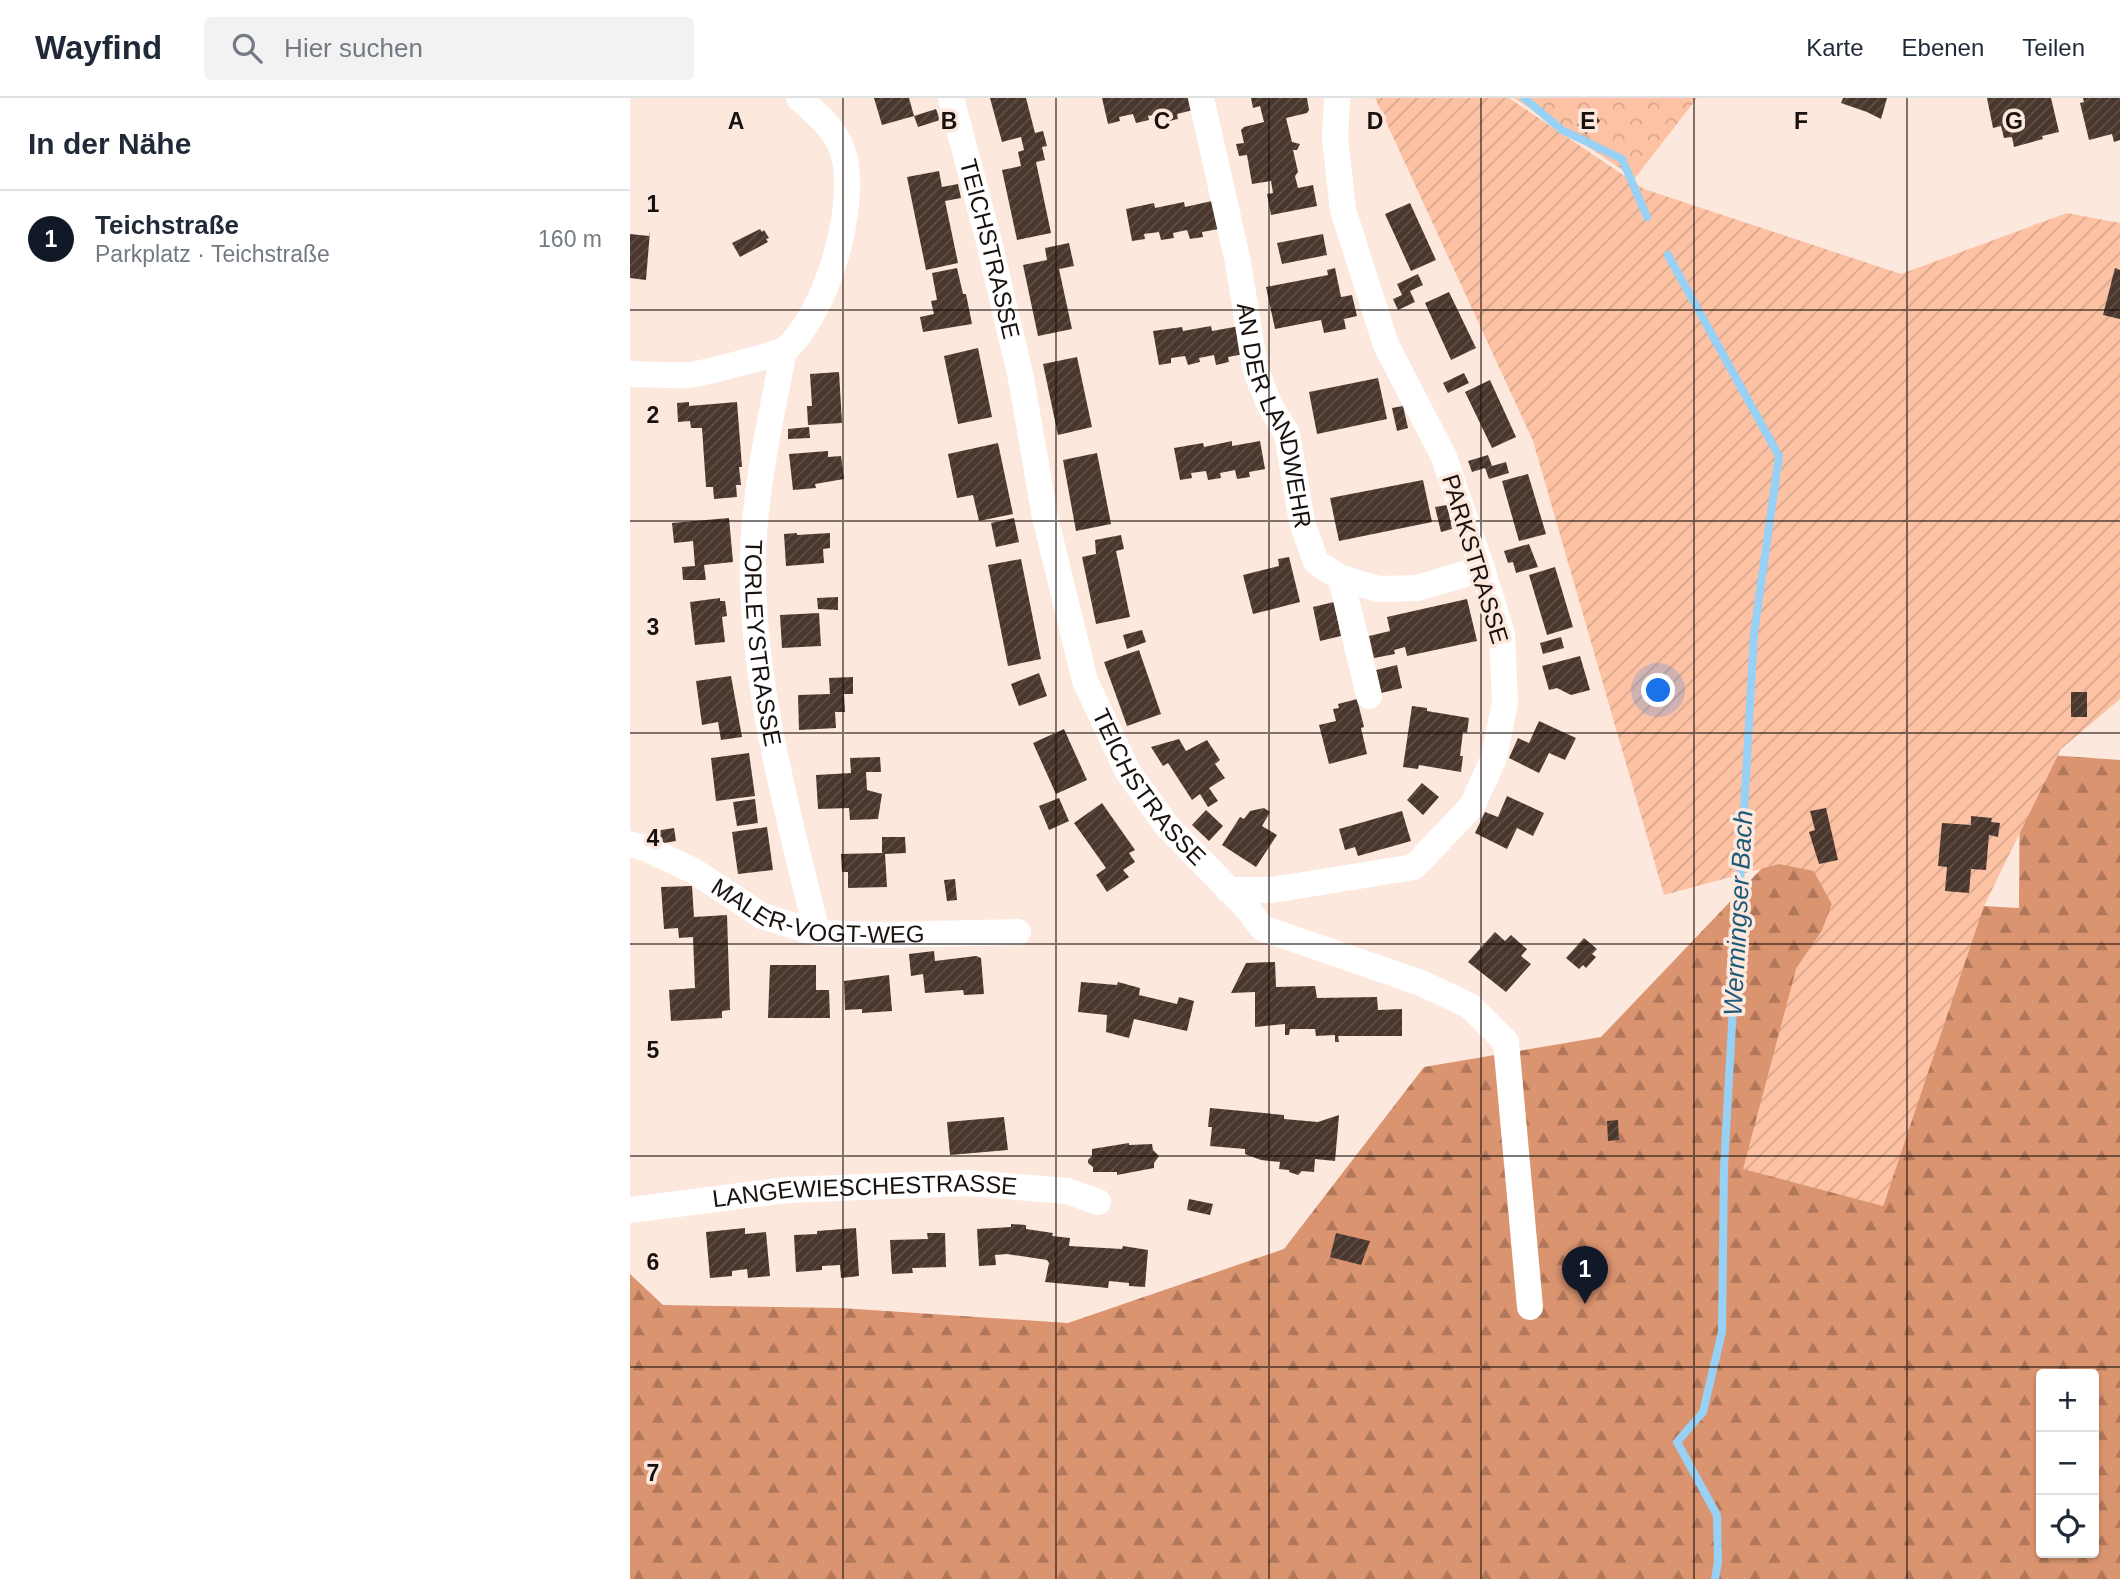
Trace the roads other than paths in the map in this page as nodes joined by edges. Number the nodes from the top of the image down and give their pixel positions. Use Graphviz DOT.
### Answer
graph roads {
  1 [pos="799,98"];
  2 [pos="951,98"];
  3 [pos="1201,98"];
  4 [pos="1337,98"];
  5 [pos="784,350"];
  6 [pos="630,374"];
  7 [pos="1482,569"];
  8 [pos="1342,578"];
  9 [pos="1369,696"];
  10 [pos="630,844"];
  11 [pos="1228,890"];
  12 [pos="1018,932"];
  13 [pos="817,933"];
  14 [pos="1098,1202"];
  15 [pos="630,1210"];
  16 [pos="1530,1307"];
  1 -- 5 [label="street"];
  2 -- 11 [label="street, TEICHSTRASSE"];
  3 -- 8 [label="street, AN DER LANDWEHR"];
  4 -- 7 [label="street, PARKSTRASSE"];
  5 -- 6 [label="street"];
  5 -- 13 [label="street, TORLEYSTRASSE"];
  7 -- 8 [label="street, AN DER LANDWEHR"];
  7 -- 11 [label="street, PARKSTRASSE"];
  8 -- 9 [label="street"];
  10 -- 13 [label="street, MALER-VOGT-WEG"];
  11 -- 16 [label="street, TEICHSTRASSE"];
  12 -- 13 [label="street, MALER-VOGT-WEG"];
  14 -- 15 [label="street, LANGEWIESCHESTRASSE"];
}
